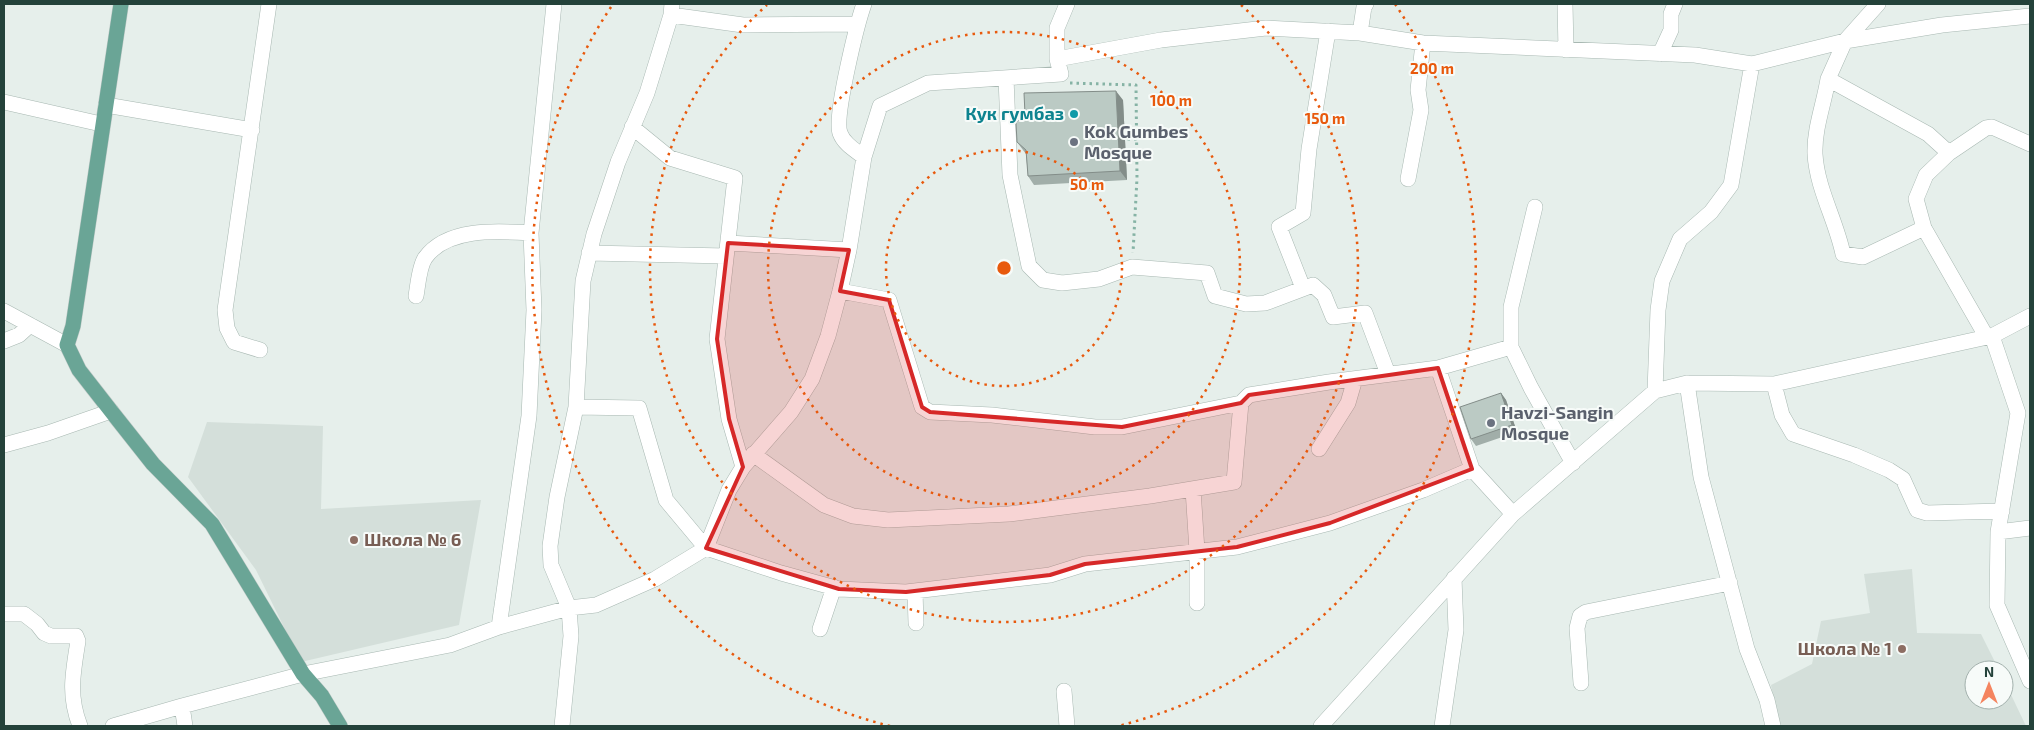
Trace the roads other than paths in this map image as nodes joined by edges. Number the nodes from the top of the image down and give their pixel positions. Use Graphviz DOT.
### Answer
graph roads {
  1 [pos="121,4"];
  2 [pos="269,4"];
  3 [pos="554,4"];
  4 [pos="864,4"];
  5 [pos="1067,4"];
  6 [pos="1366,4"];
  7 [pos="1565,4"];
  8 [pos="1675,4"];
  9 [pos="1878,4"];
  10 [pos="671,9"];
  11 [pos="2030,16"];
  12 [pos="857,24"];
  13 [pos="1328,31"];
  14 [pos="1360,33"];
  15 [pos="1845,41"];
  16 [pos="1424,43"];
  17 [pos="1566,50"];
  18 [pos="1660,54"];
  19 [pos="1057,59"];
  20 [pos="1752,64"];
  21 [pos="1006,78"];
  22 [pos="1828,79"];
  23 [pos="4,102"];
  24 [pos="106,105"];
  25 [pos="101,124"];
  26 [pos="632,128"];
  27 [pos="252,130"];
  28 [pos="2030,144"];
  29 [pos="1948,153"];
  30 [pos="864,157"];
  31 [pos="1408,179"];
  32 [pos="1535,207"];
  33 [pos="1924,228"];
  34 [pos="531,233"];
  35 [pos="727,249"];
  36 [pos="849,250"];
  37 [pos="589,253"];
  38 [pos="1303,288"];
  39 [pos="840,291"];
  40 [pos="416,296"];
  41 [pos="4,311"];
  42 [pos="2030,316"];
  43 [pos="30,325"];
  44 [pos="1989,336"];
  45 [pos="4,341"];
  46 [pos="67,345"];
  47 [pos="1511,347"];
  48 [pos="260,350"];
  49 [pos="1438,368"];
  50 [pos="1388,374"];
  51 [pos="1355,379"];
  52 [pos="1687,383"];
  53 [pos="1774,384"];
  54 [pos="1655,391"];
  55 [pos="1241,403"];
  56 [pos="576,407"];
  57 [pos="111,411"];
  58 [pos="4,445"];
  59 [pos="1319,449"];
  60 [pos="754,454"];
  61 [pos="1573,463"];
  62 [pos="743,467"];
  63 [pos="1472,469"];
  64 [pos="1193,489"];
  65 [pos="2002,511"];
  66 [pos="1513,514"];
  67 [pos="2030,528"];
  68 [pos="1998,532"];
  69 [pos="706,548"];
  70 [pos="1197,551"];
  71 [pos="1454,578"];
  72 [pos="1730,582"];
  73 [pos="834,587"];
  74 [pos="915,591"];
  75 [pos="1197,604"];
  76 [pos="569,608"];
  77 [pos="4,614"];
  78 [pos="916,623"];
  79 [pos="499,627"];
  80 [pos="820,629"];
  81 [pos="303,674"];
  82 [pos="2030,681"];
  83 [pos="1581,682"];
  84 [pos="1064,692"];
  85 [pos="182,706"];
  86 [pos="80,726"];
  87 [pos="113,726"];
  88 [pos="185,726"];
  89 [pos="340,726"];
  90 [pos="562,726"];
  91 [pos="1067,726"];
  92 [pos="1321,726"];
  93 [pos="1442,726"];
  94 [pos="1773,726"];
  1 -- 24 [label="main road"];
  2 -- 27 [label="street"];
  3 -- 34 [label="street"];
  4 -- 12 [label="street"];
  5 -- 19 [label="street"];
  6 -- 14 [label="street"];
  7 -- 17 [label="street"];
  8 -- 18 [label="street"];
  9 -- 15 [label="street"];
  10 -- 12 [label="street"];
  10 -- 26 [label="street"];
  11 -- 15 [label="street"];
  12 -- 30 [label="street"];
  13 -- 14 [label="street"];
  13 -- 19 [label="street"];
  13 -- 38 [label="street"];
  14 -- 16 [label="street"];
  15 -- 20 [label="street"];
  15 -- 22 [label="street"];
  16 -- 17 [label="street"];
  16 -- 31 [label="street"];
  17 -- 18 [label="street"];
  18 -- 20 [label="street"];
  19 -- 21 [label="street"];
  20 -- 54 [label="street"];
  21 -- 30 [label="street"];
  21 -- 38 [label="street"];
  22 -- 29 [label="street"];
  22 -- 33 [label="street"];
  23 -- 25 [label="street"];
  24 -- 25 [label="main road"];
  24 -- 27 [label="street"];
  25 -- 46 [label="main road"];
  26 -- 35 [label="street"];
  26 -- 37 [label="street"];
  27 -- 48 [label="street"];
  28 -- 29 [label="street"];
  29 -- 33 [label="street"];
  30 -- 36 [label="street"];
  32 -- 47 [label="street"];
  33 -- 44 [label="street"];
  34 -- 40 [label="street"];
  34 -- 79 [label="street"];
  35 -- 36 [label="street"];
  35 -- 37 [label="street"];
  35 -- 62 [label="street"];
  36 -- 39 [label="street"];
  37 -- 56 [label="street"];
  38 -- 50 [label="street"];
  39 -- 55 [label="street"];
  39 -- 60 [label="street"];
  41 -- 43 [label="street"];
  42 -- 44 [label="street"];
  43 -- 45 [label="street"];
  43 -- 46 [label="street"];
  44 -- 53 [label="street"];
  44 -- 65 [label="street"];
  46 -- 57 [label="main road"];
  47 -- 49 [label="street"];
  47 -- 61 [label="street"];
  49 -- 50 [label="street"];
  49 -- 63 [label="street"];
  50 -- 51 [label="street"];
  51 -- 55 [label="street"];
  51 -- 59 [label="street"];
  52 -- 53 [label="street"];
  52 -- 54 [label="street"];
  52 -- 72 [label="street"];
  53 -- 65 [label="street"];
  54 -- 61 [label="street"];
  55 -- 64 [label="street"];
  56 -- 69 [label="street"];
  56 -- 76 [label="street"];
  57 -- 58 [label="street"];
  57 -- 81 [label="main road"];
  60 -- 62 [label="street"];
  60 -- 64 [label="street"];
  61 -- 66 [label="street"];
  62 -- 69 [label="street"];
  63 -- 66 [label="street"];
  63 -- 70 [label="street"];
  64 -- 70 [label="street"];
  65 -- 68 [label="street"];
  66 -- 71 [label="street"];
  67 -- 68 [label="street"];
  68 -- 82 [label="street"];
  69 -- 73 [label="street"];
  69 -- 76 [label="street"];
  70 -- 74 [label="street"];
  70 -- 75 [label="street"];
  71 -- 92 [label="street"];
  71 -- 93 [label="street"];
  72 -- 83 [label="street"];
  72 -- 94 [label="street"];
  73 -- 74 [label="street"];
  73 -- 80 [label="street"];
  74 -- 78 [label="street"];
  76 -- 79 [label="street"];
  76 -- 90 [label="street"];
  77 -- 86 [label="street"];
  79 -- 81 [label="street"];
  81 -- 85 [label="street"];
  81 -- 89 [label="main road"];
  84 -- 91 [label="street"];
  85 -- 87 [label="street"];
  85 -- 88 [label="street"];
}
